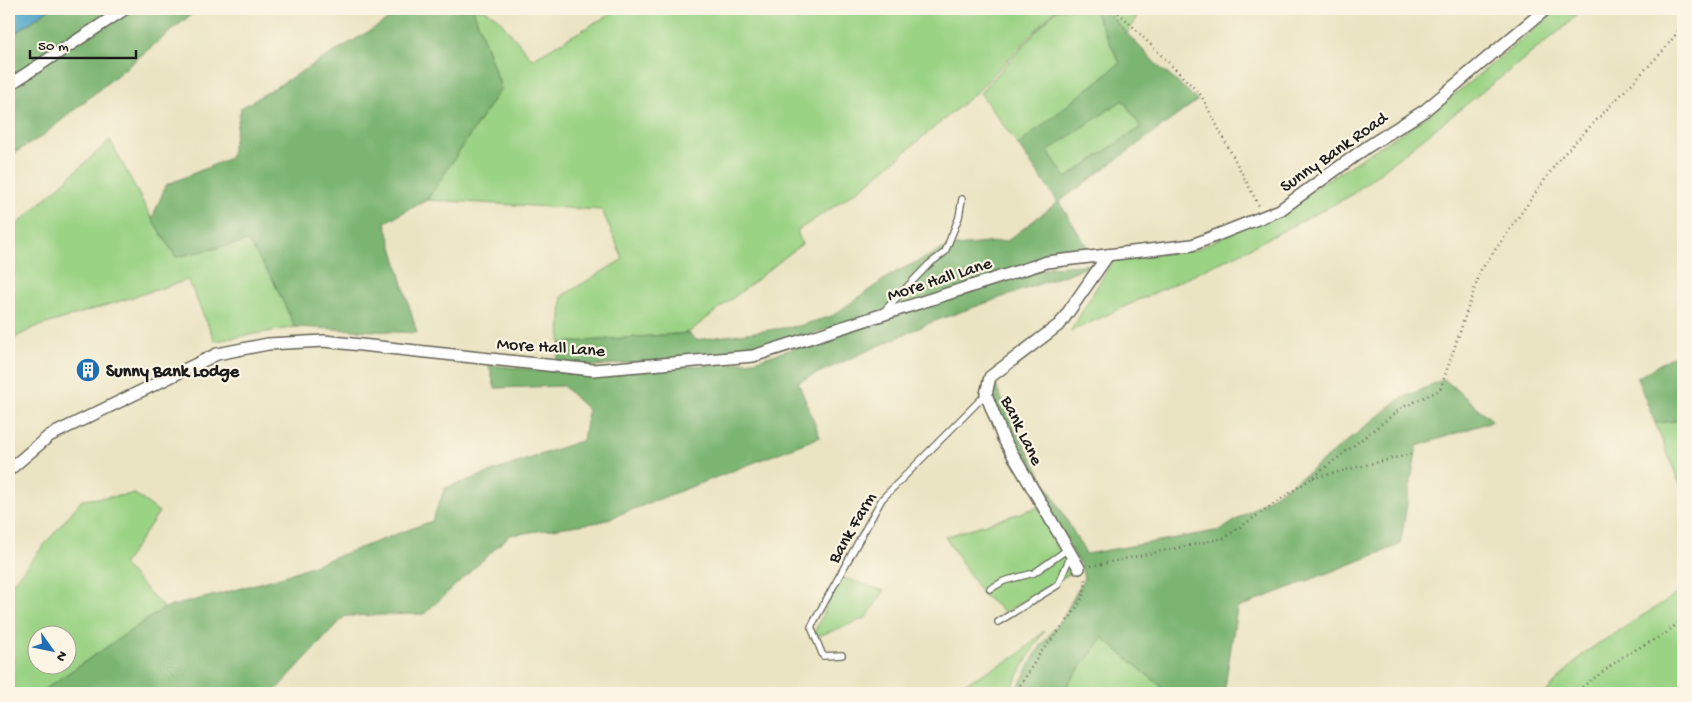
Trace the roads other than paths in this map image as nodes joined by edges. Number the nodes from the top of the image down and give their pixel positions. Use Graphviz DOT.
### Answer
graph roads {
  1 [pos="125,9"];
  2 [pos="1546,9"];
  3 [pos="9,85"];
  4 [pos="962,199"];
  5 [pos="1108,255"];
  6 [pos="880,315"];
  7 [pos="986,394"];
  8 [pos="9,470"];
  9 [pos="1070,552"];
  10 [pos="1079,568"];
  11 [pos="990,589"];
  12 [pos="998,622"];
  13 [pos="842,655"];
  1 -- 3 [label="street"];
  2 -- 5 [label="street, Sunny Bank Road"];
  4 -- 6 [label="lane"];
  5 -- 6 [label="street, More Hall Lane"];
  5 -- 7 [label="street, Bank Lane"];
  6 -- 8 [label="street, More Hall Lane"];
  7 -- 9 [label="street, Bank Lane"];
  7 -- 13 [label="lane, Bank Farm"];
  9 -- 10 [label="street, Bank Lane"];
  9 -- 11 [label="lane"];
  9 -- 12 [label="lane"];
}
